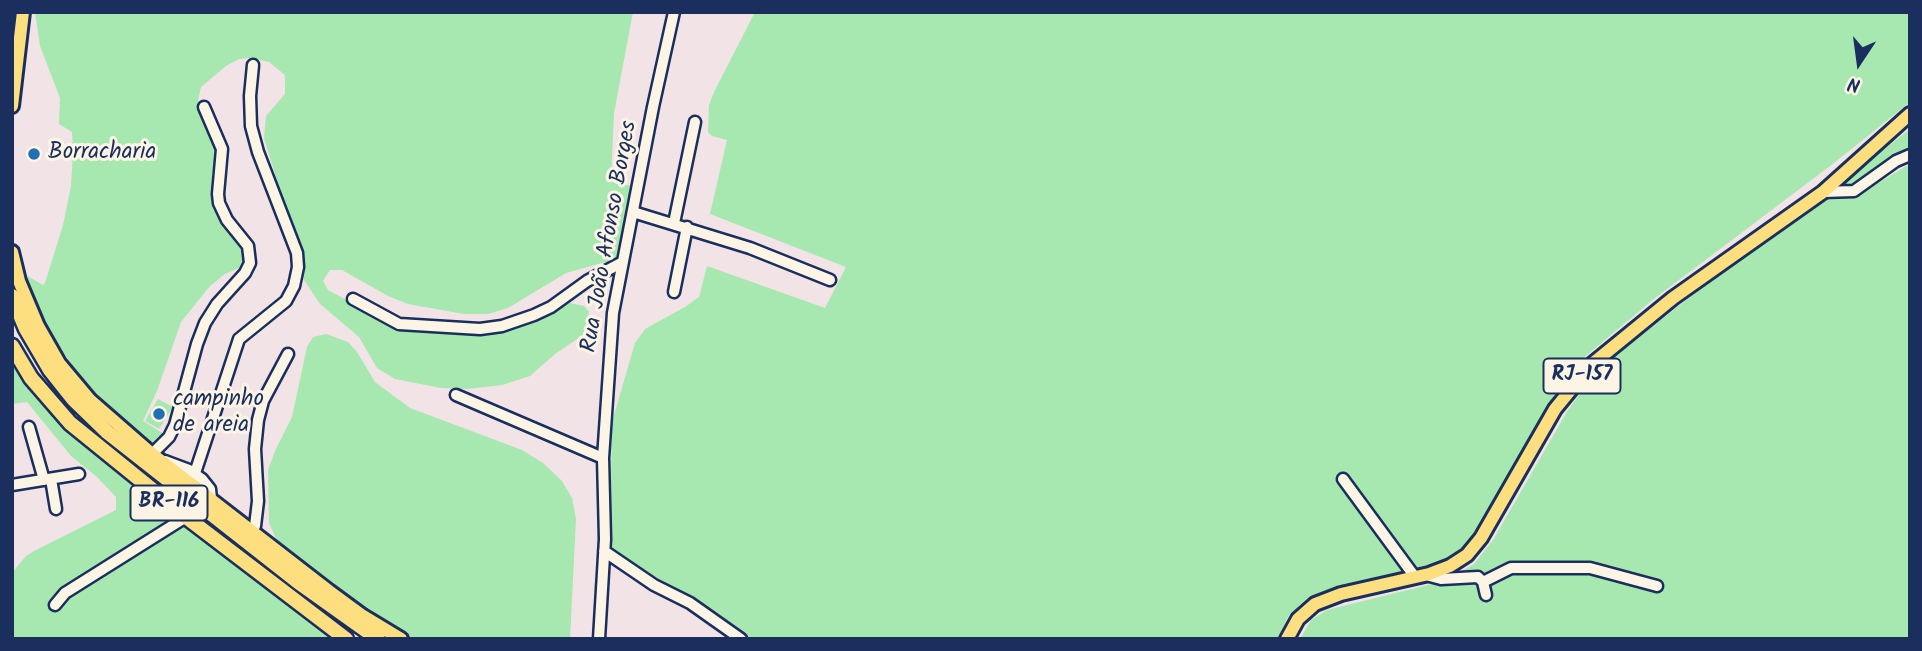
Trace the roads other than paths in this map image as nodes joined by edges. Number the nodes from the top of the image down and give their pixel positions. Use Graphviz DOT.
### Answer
graph roads {
  1 [pos="23,12"];
  2 [pos="674,12"];
  3 [pos="253,65"];
  4 [pos="12,106"];
  5 [pos="204,107"];
  6 [pos="1910,114"];
  7 [pos="695,122"];
  8 [pos="1910,155"];
  9 [pos="1823,192"];
  10 [pos="633,212"];
  11 [pos="674,223"];
  12 [pos="687,227"];
  13 [pos="12,252"];
  14 [pos="623,261"];
  15 [pos="830,280"];
  16 [pos="674,292"];
  17 [pos="12,296"];
  18 [pos="353,299"];
  19 [pos="12,346"];
  20 [pos="12,352"];
  21 [pos="288,354"];
  22 [pos="456,395"];
  23 [pos="29,427"];
  24 [pos="155,457"];
  25 [pos="603,458"];
  26 [pos="120,464"];
  27 [pos="195,473"];
  28 [pos="79,474"];
  29 [pos="1342,479"];
  30 [pos="48,480"];
  31 [pos="12,485"];
  32 [pos="211,499"];
  33 [pos="56,509"];
  34 [pos="186,517"];
  35 [pos="252,531"];
  36 [pos="604,551"];
  37 [pos="1420,576"];
  38 [pos="1483,582"];
  39 [pos="1657,586"];
  40 [pos="1486,595"];
  41 [pos="55,605"];
  42 [pos="346,639"];
  43 [pos="378,639"];
  44 [pos="401,639"];
  45 [pos="599,639"];
  46 [pos="741,639"];
  47 [pos="1287,639"];
  1 -- 4 [label="main road"];
  2 -- 10 [label="street, Rua João Afonso Borges"];
  3 -- 27 [label="street"];
  5 -- 24 [label="street"];
  6 -- 9 [label="main road, RJ-157"];
  7 -- 11 [label="street"];
  8 -- 9 [label="street"];
  9 -- 37 [label="main road, RJ-157"];
  10 -- 11 [label="street"];
  10 -- 14 [label="street, Rua João Afonso Borges"];
  11 -- 12 [label="street"];
  12 -- 15 [label="street"];
  12 -- 16 [label="street"];
  13 -- 24 [label="main road"];
  14 -- 18 [label="street"];
  14 -- 25 [label="street, Rua João Afonso Borges"];
  17 -- 43 [label="highway, BR-116"];
  19 -- 26 [label="highway, BR-116"];
  20 -- 26 [label="highway"];
  21 -- 35 [label="street"];
  22 -- 25 [label="street"];
  23 -- 30 [label="street"];
  24 -- 27 [label="street"];
  24 -- 32 [label="main road"];
  25 -- 36 [label="street, Rua João Afonso Borges"];
  26 -- 34 [label="highway, BR-116"];
  27 -- 32 [label="street"];
  28 -- 30 [label="street"];
  29 -- 37 [label="street"];
  30 -- 31 [label="street"];
  30 -- 33 [label="street"];
  32 -- 35 [label="main road"];
  34 -- 41 [label="street"];
  34 -- 42 [label="highway, BR-116"];
  35 -- 44 [label="main road"];
  36 -- 45 [label="street, Rua João Afonso Borges"];
  36 -- 46 [label="street"];
  37 -- 38 [label="street"];
  37 -- 47 [label="main road, RJ-157"];
  38 -- 39 [label="street"];
  38 -- 40 [label="street"];
}
